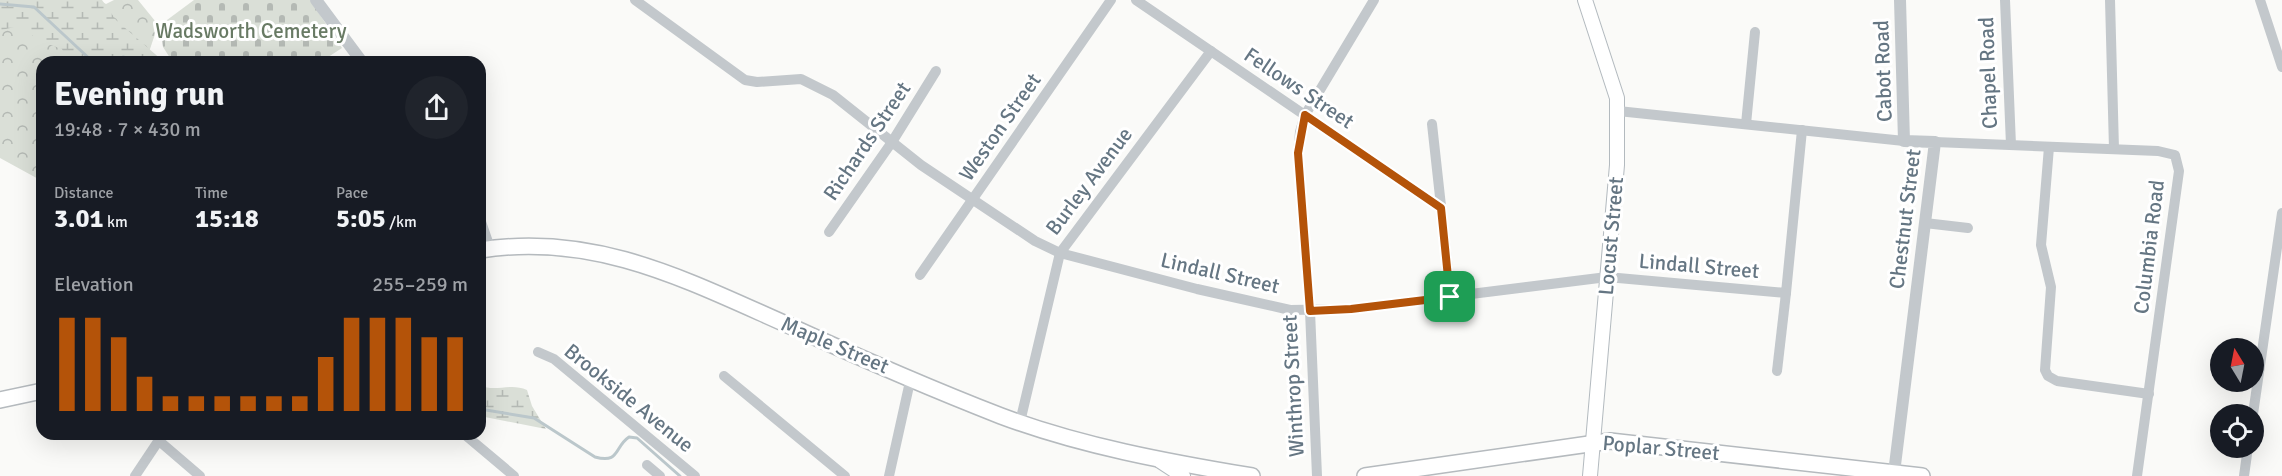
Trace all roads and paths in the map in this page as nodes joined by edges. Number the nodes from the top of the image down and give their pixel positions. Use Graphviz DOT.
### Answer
graph roads {
  1 [pos="316,0"];
  2 [pos="635,0"];
  3 [pos="1111,0"];
  4 [pos="1136,0"];
  5 [pos="1374,0"];
  6 [pos="1585,0"];
  7 [pos="1900,0"];
  8 [pos="2005,0"];
  9 [pos="2110,0"];
  10 [pos="2259,0"];
  11 [pos="1755,32"];
  12 [pos="1211,51"];
  13 [pos="358,56"];
  14 [pos="2282,67"];
  15 [pos="936,71"];
  16 [pos="1618,111"];
  17 [pos="1305,115"];
  18 [pos="1432,124"];
  19 [pos="1746,124"];
  20 [pos="1802,130"];
  21 [pos="1905,141"];
  22 [pos="892,142"];
  23 [pos="1935,142"];
  24 [pos="2010,145"];
  25 [pos="2049,147"];
  26 [pos="2114,149"];
  27 [pos="973,200"];
  28 [pos="1441,208"];
  29 [pos="2282,213"];
  30 [pos="1924,223"];
  31 [pos="1968,228"];
  32 [pos="829,232"];
  33 [pos="486,249"];
  34 [pos="1060,253"];
  35 [pos="921,275"];
  36 [pos="1607,277"];
  37 [pos="1786,293"];
  38 [pos="1450,297"];
  39 [pos="1310,311"];
  40 [pos="538,352"];
  41 [pos="1778,371"];
  42 [pos="724,376"];
  43 [pos="911,377"];
  44 [pos="36,391"];
  45 [pos="2149,394"];
  46 [pos="0,400"];
  47 [pos="2254,404"];
  48 [pos="1020,422"];
  49 [pos="158,440"];
  50 [pos="163,440"];
  51 [pos="471,440"];
  52 [pos="1593,442"];
  53 [pos="1152,456"];
  54 [pos="2246,458"];
  55 [pos="647,465"];
  56 [pos="1862,473"];
  57 [pos="1894,473"];
  58 [pos="1242,475"];
  59 [pos="135,476"];
  60 [pos="200,476"];
  61 [pos="514,476"];
  62 [pos="660,476"];
  63 [pos="694,476"];
  64 [pos="845,476"];
  65 [pos="889,476"];
  66 [pos="1184,476"];
  67 [pos="1317,476"];
  68 [pos="1365,476"];
  69 [pos="1590,476"];
  70 [pos="1922,476"];
  71 [pos="2137,476"];
  72 [pos="2244,476"];
  1 -- 13 [label="street"];
  2 -- 22 [label="street, Lindall Street"];
  3 -- 27 [label="street, Weston Street"];
  4 -- 12 [label="street, Fellows Street"];
  5 -- 17 [label="street"];
  6 -- 16 [label="main road, Locust Street"];
  7 -- 21 [label="street, Cabot Road"];
  8 -- 24 [label="street, Chapel Road"];
  9 -- 26 [label="street"];
  10 -- 14 [label="street"];
  11 -- 19 [label="street"];
  12 -- 17 [label="street, Fellows Street"];
  12 -- 34 [label="street, Burley Avenue"];
  15 -- 22 [label="street, Richards Street"];
  16 -- 19 [label="street, Chestnut Street"];
  16 -- 36 [label="main road, Locust Street"];
  17 -- 28 [label="street, Fellows Street"];
  17 -- 39 [label="street, Winthrop Street"];
  18 -- 28 [label="street"];
  19 -- 20 [label="street, Chestnut Street"];
  20 -- 21 [label="street, Chestnut Street"];
  20 -- 37 [label="street, Lindall Street"];
  21 -- 23 [label="street, Chestnut Street"];
  22 -- 27 [label="street, Lindall Street"];
  22 -- 32 [label="street, Richards Street"];
  23 -- 24 [label="street, Columbia Road"];
  23 -- 30 [label="street, Chestnut Street"];
  24 -- 25 [label="street, Columbia Road"];
  25 -- 26 [label="street, Columbia Road"];
  25 -- 45 [label="street"];
  26 -- 45 [label="street, Columbia Road"];
  27 -- 34 [label="street, Lindall Street"];
  27 -- 35 [label="street, Weston Street"];
  28 -- 38 [label="street"];
  29 -- 47 [label="street"];
  30 -- 31 [label="street"];
  30 -- 57 [label="street, Chestnut Street"];
  33 -- 43 [label="main road, Maple Street"];
  34 -- 39 [label="street, Lindall Street"];
  34 -- 48 [label="street, Burley Avenue"];
  36 -- 37 [label="street, Lindall Street"];
  36 -- 38 [label="street, Lindall Street"];
  36 -- 52 [label="main road, Locust Street"];
  37 -- 41 [label="street"];
  38 -- 39 [label="street, Lindall Street"];
  39 -- 67 [label="street, Winthrop Street"];
  40 -- 63 [label="street, Brookside Avenue"];
  42 -- 64 [label="street"];
  43 -- 48 [label="main road, Maple Street"];
  43 -- 65 [label="street"];
  44 -- 46 [label="main road"];
  45 -- 71 [label="street, Columbia Road"];
  48 -- 53 [label="main road, Maple Street"];
  49 -- 59 [label="street"];
  50 -- 60 [label="street"];
  51 -- 61 [label="street"];
  52 -- 56 [label="main road, Poplar Street"];
  52 -- 68 [label="main road, Poplar Street"];
  52 -- 69 [label="main road, Locust Street"];
  53 -- 58 [label="main road"];
  53 -- 66 [label="main road, Maple Street"];
  54 -- 72 [label="street"];
  55 -- 62 [label="street, Brookside Avenue"];
  56 -- 57 [label="main road, Poplar Street"];
  57 -- 70 [label="main road, Poplar Street"];
}
